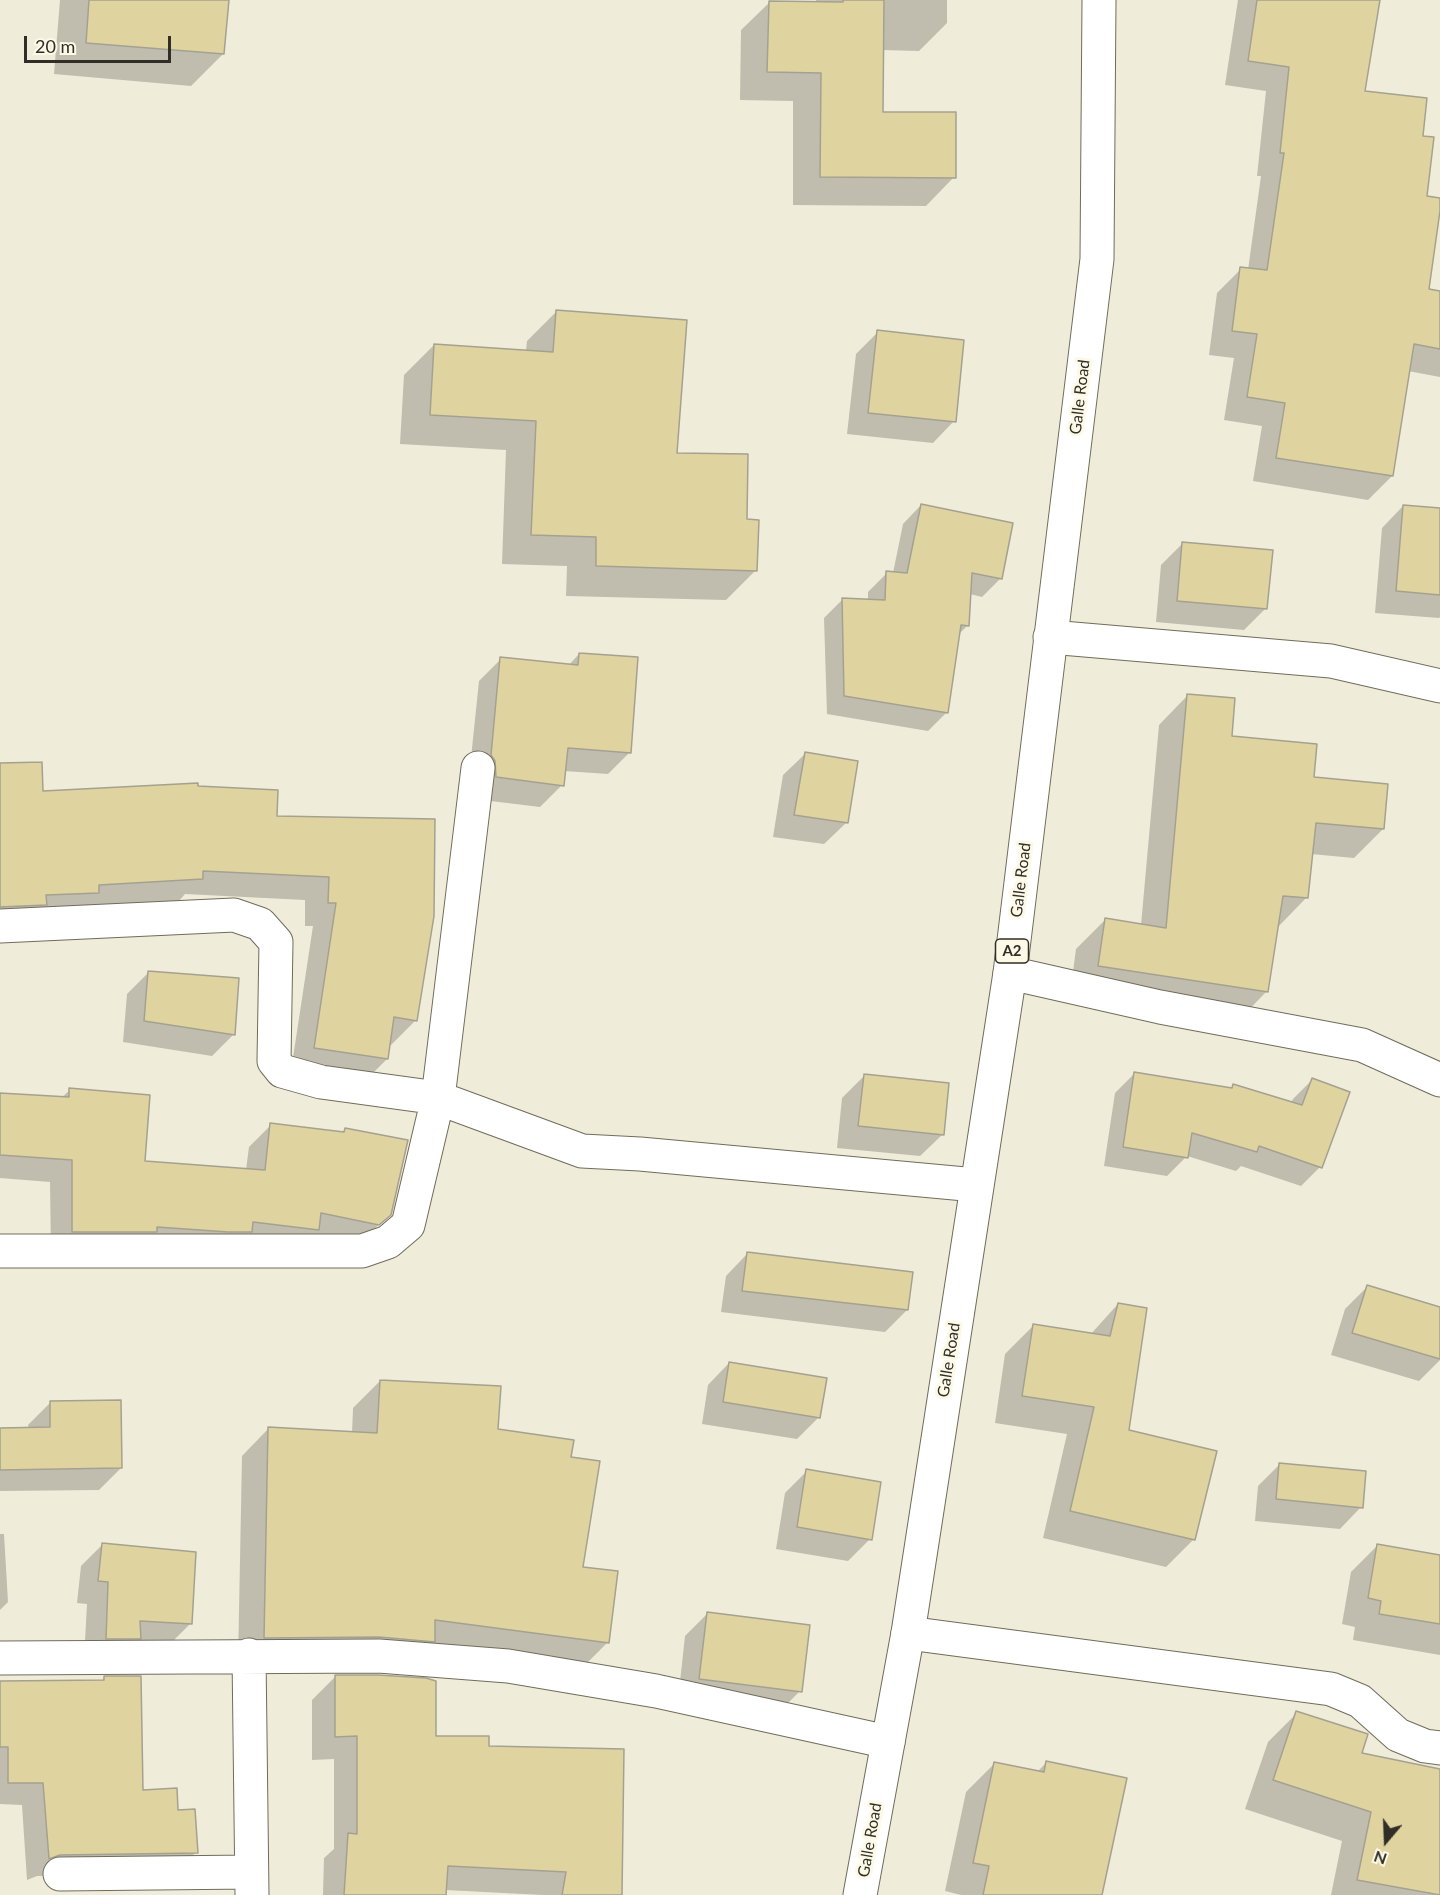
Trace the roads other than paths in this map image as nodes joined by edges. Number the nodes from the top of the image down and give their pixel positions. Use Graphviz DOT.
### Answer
graph roads {
  1 [pos="1099,0"];
  2 [pos="1050,637"];
  3 [pos="1440,686"];
  4 [pos="478,768"];
  5 [pos="0,926"];
  6 [pos="1010,973"];
  7 [pos="1440,1080"];
  8 [pos="438,1098"];
  9 [pos="976,1185"];
  10 [pos="0,1251"];
  11 [pos="908,1633"];
  12 [pos="249,1656"];
  13 [pos="0,1658"];
  14 [pos="888,1742"];
  15 [pos="1440,1748"];
  16 [pos="60,1874"];
  17 [pos="251,1883"];
  18 [pos="860,1895"];
  1 -- 2 [label="main road, Galle Road / A2"];
  2 -- 3 [label="main road"];
  2 -- 6 [label="main road, Galle Road / A2"];
  4 -- 8 [label="main road"];
  5 -- 8 [label="main road"];
  6 -- 7 [label="main road"];
  6 -- 9 [label="main road, Galle Road / A2"];
  8 -- 9 [label="main road"];
  8 -- 10 [label="main road"];
  9 -- 11 [label="main road, Galle Road / A2"];
  11 -- 14 [label="main road, Galle Road / A2"];
  11 -- 15 [label="main road"];
  12 -- 13 [label="main road"];
  12 -- 14 [label="main road"];
  12 -- 17 [label="main road"];
  14 -- 18 [label="main road, Galle Road / A2"];
  16 -- 17 [label="main road"];
}
